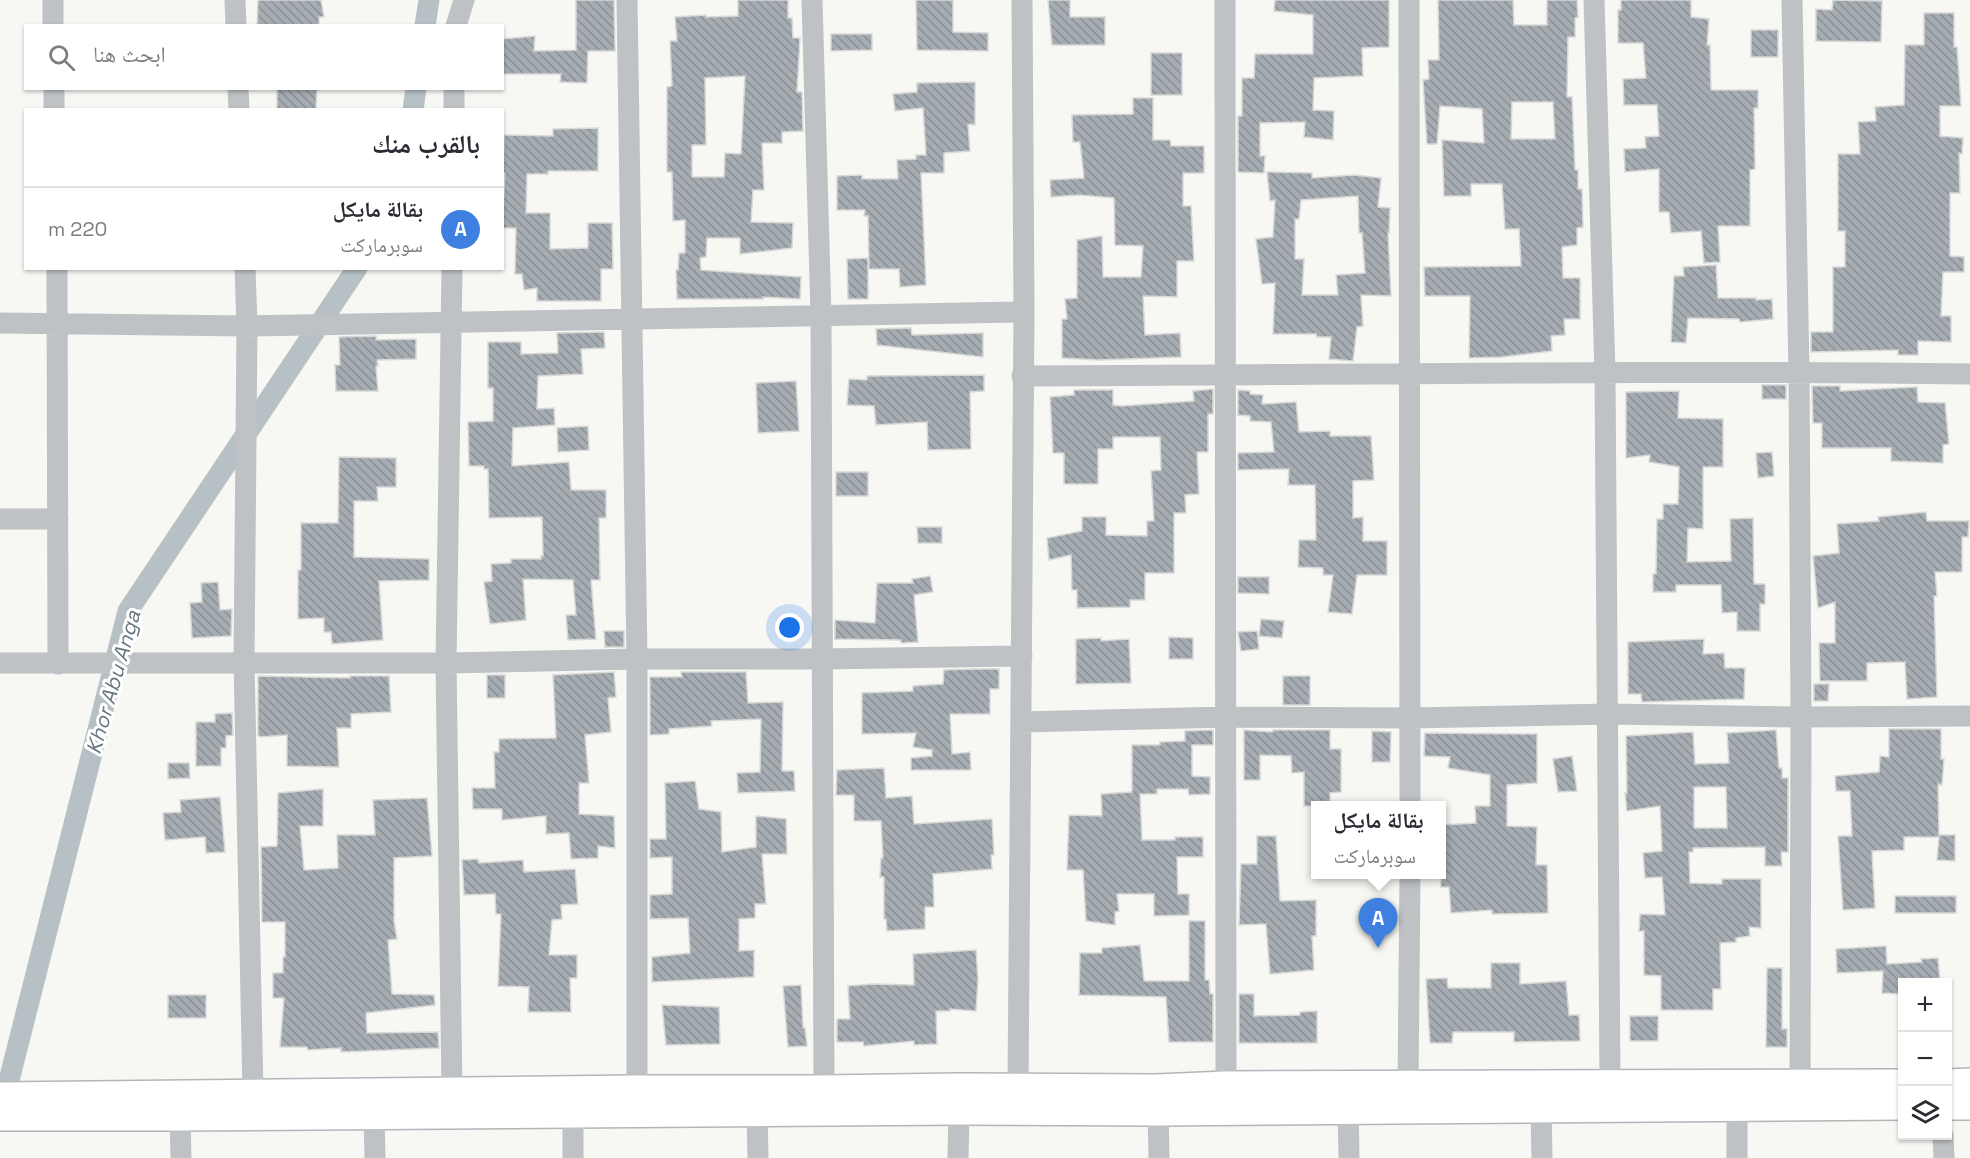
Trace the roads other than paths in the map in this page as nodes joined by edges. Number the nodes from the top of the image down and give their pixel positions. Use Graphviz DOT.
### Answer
graph roads {
  1 [pos="53,0"];
  2 [pos="235,0"];
  3 [pos="464,0"];
  4 [pos="627,0"];
  5 [pos="812,0"];
  6 [pos="1022,0"];
  7 [pos="1225,0"];
  8 [pos="1409,0"];
  9 [pos="1593,0"];
  10 [pos="1792,0"];
  11 [pos="53,24"];
  12 [pos="236,24"];
  13 [pos="457,24"];
  14 [pos="54,90"];
  15 [pos="238,90"];
  16 [pos="454,90"];
  17 [pos="54,108"];
  18 [pos="239,108"];
  19 [pos="454,108"];
  20 [pos="57,270"];
  21 [pos="245,270"];
  22 [pos="452,270"];
  23 [pos="1024,312"];
  24 [pos="821,315"];
  25 [pos="633,319"];
  26 [pos="0,322"];
  27 [pos="451,322"];
  28 [pos="57,324"];
  29 [pos="247,326"];
  30 [pos="1799,372"];
  31 [pos="1411,373"];
  32 [pos="1605,374"];
  33 [pos="1970,374"];
  34 [pos="1226,375"];
  35 [pos="1022,376"];
  36 [pos="0,519"];
  37 [pos="58,519"];
  38 [pos="1022,656"];
  39 [pos="637,659"];
  40 [pos="822,659"];
  41 [pos="244,662"];
  42 [pos="0,663"];
  43 [pos="446,663"];
  44 [pos="58,664"];
  45 [pos="1609,714"];
  46 [pos="1970,716"];
  47 [pos="1227,717"];
  48 [pos="1411,717"];
  49 [pos="1801,717"];
  50 [pos="1021,722"];
  51 [pos="1410,801"];
  52 [pos="1410,879"];
  53 [pos="1970,1082"];
  54 [pos="1898,1083"];
  55 [pos="1952,1083"];
  56 [pos="1800,1084"];
  57 [pos="1226,1085"];
  58 [pos="1408,1085"];
  59 [pos="1610,1085"];
  60 [pos="1018,1088"];
  61 [pos="637,1089"];
  62 [pos="824,1089"];
  63 [pos="452,1091"];
  64 [pos="253,1093"];
  65 [pos="0,1096"];
  66 [pos="1898,1106"];
  67 [pos="1952,1106"];
  68 [pos="1970,1106"];
  69 [pos="1737,1107"];
  70 [pos="1348,1109"];
  71 [pos="1541,1109"];
  72 [pos="20,1110"];
  73 [pos="959,1111"];
  74 [pos="1158,1112"];
  75 [pos="757,1113"];
  76 [pos="374,1115"];
  77 [pos="573,1115"];
  78 [pos="180,1118"];
  79 [pos="1943,1140"];
  80 [pos="181,1158"];
  81 [pos="375,1158"];
  82 [pos="573,1158"];
  83 [pos="758,1158"];
  84 [pos="958,1158"];
  85 [pos="1159,1158"];
  86 [pos="1348,1158"];
  87 [pos="1542,1158"];
  88 [pos="1737,1158"];
  89 [pos="1944,1158"];
  1 -- 11 [label="street"];
  2 -- 12 [label="street"];
  3 -- 13 [label="street"];
  4 -- 25 [label="street"];
  5 -- 24 [label="street"];
  6 -- 23 [label="street"];
  7 -- 34 [label="street"];
  8 -- 31 [label="street"];
  9 -- 32 [label="street"];
  10 -- 30 [label="street"];
  14 -- 17 [label="street"];
  15 -- 18 [label="street"];
  16 -- 19 [label="street"];
  20 -- 28 [label="street"];
  21 -- 29 [label="street"];
  22 -- 27 [label="street"];
  23 -- 24 [label="street"];
  23 -- 35 [label="street"];
  24 -- 25 [label="street"];
  24 -- 40 [label="street"];
  25 -- 27 [label="street"];
  25 -- 39 [label="street"];
  26 -- 28 [label="street"];
  27 -- 29 [label="street"];
  27 -- 43 [label="street"];
  28 -- 29 [label="street"];
  28 -- 37 [label="street"];
  29 -- 41 [label="street"];
  30 -- 32 [label="street"];
  30 -- 33 [label="street"];
  30 -- 49 [label="street"];
  31 -- 32 [label="street"];
  31 -- 34 [label="street"];
  31 -- 48 [label="street"];
  32 -- 45 [label="street"];
  34 -- 35 [label="street"];
  34 -- 47 [label="street"];
  35 -- 38 [label="street"];
  36 -- 37 [label="street"];
  37 -- 44 [label="street"];
  38 -- 40 [label="street"];
  38 -- 50 [label="street"];
  39 -- 40 [label="street"];
  39 -- 43 [label="street"];
  39 -- 61 [label="street"];
  40 -- 62 [label="street"];
  41 -- 43 [label="street"];
  41 -- 44 [label="street"];
  41 -- 64 [label="street"];
  42 -- 44 [label="street"];
  43 -- 63 [label="street"];
  45 -- 48 [label="street"];
  45 -- 49 [label="street"];
  45 -- 59 [label="street"];
  46 -- 49 [label="street"];
  47 -- 48 [label="street"];
  47 -- 50 [label="street"];
  47 -- 57 [label="street"];
  48 -- 51 [label="street"];
  49 -- 56 [label="street"];
  50 -- 60 [label="street"];
  52 -- 58 [label="street"];
  53 -- 55 [label="main road"];
  54 -- 56 [label="main road"];
  56 -- 59 [label="main road"];
  57 -- 58 [label="main road"];
  57 -- 60 [label="main road"];
  58 -- 59 [label="main road"];
  60 -- 62 [label="main road"];
  61 -- 62 [label="main road"];
  61 -- 63 [label="main road"];
  63 -- 64 [label="main road"];
  64 -- 72 [label="main road"];
  65 -- 72 [label="main road"];
  66 -- 69 [label="main road"];
  67 -- 68 [label="main road"];
  69 -- 71 [label="main road"];
  69 -- 88 [label="street"];
  70 -- 71 [label="main road"];
  70 -- 74 [label="main road"];
  70 -- 86 [label="street"];
  71 -- 87 [label="street"];
  72 -- 78 [label="main road"];
  73 -- 74 [label="main road"];
  73 -- 75 [label="main road"];
  73 -- 84 [label="street"];
  74 -- 85 [label="street"];
  75 -- 77 [label="main road"];
  75 -- 83 [label="street"];
  76 -- 77 [label="main road"];
  76 -- 78 [label="main road"];
  76 -- 81 [label="street"];
  77 -- 82 [label="street"];
  78 -- 80 [label="street"];
  79 -- 89 [label="street"];
}
